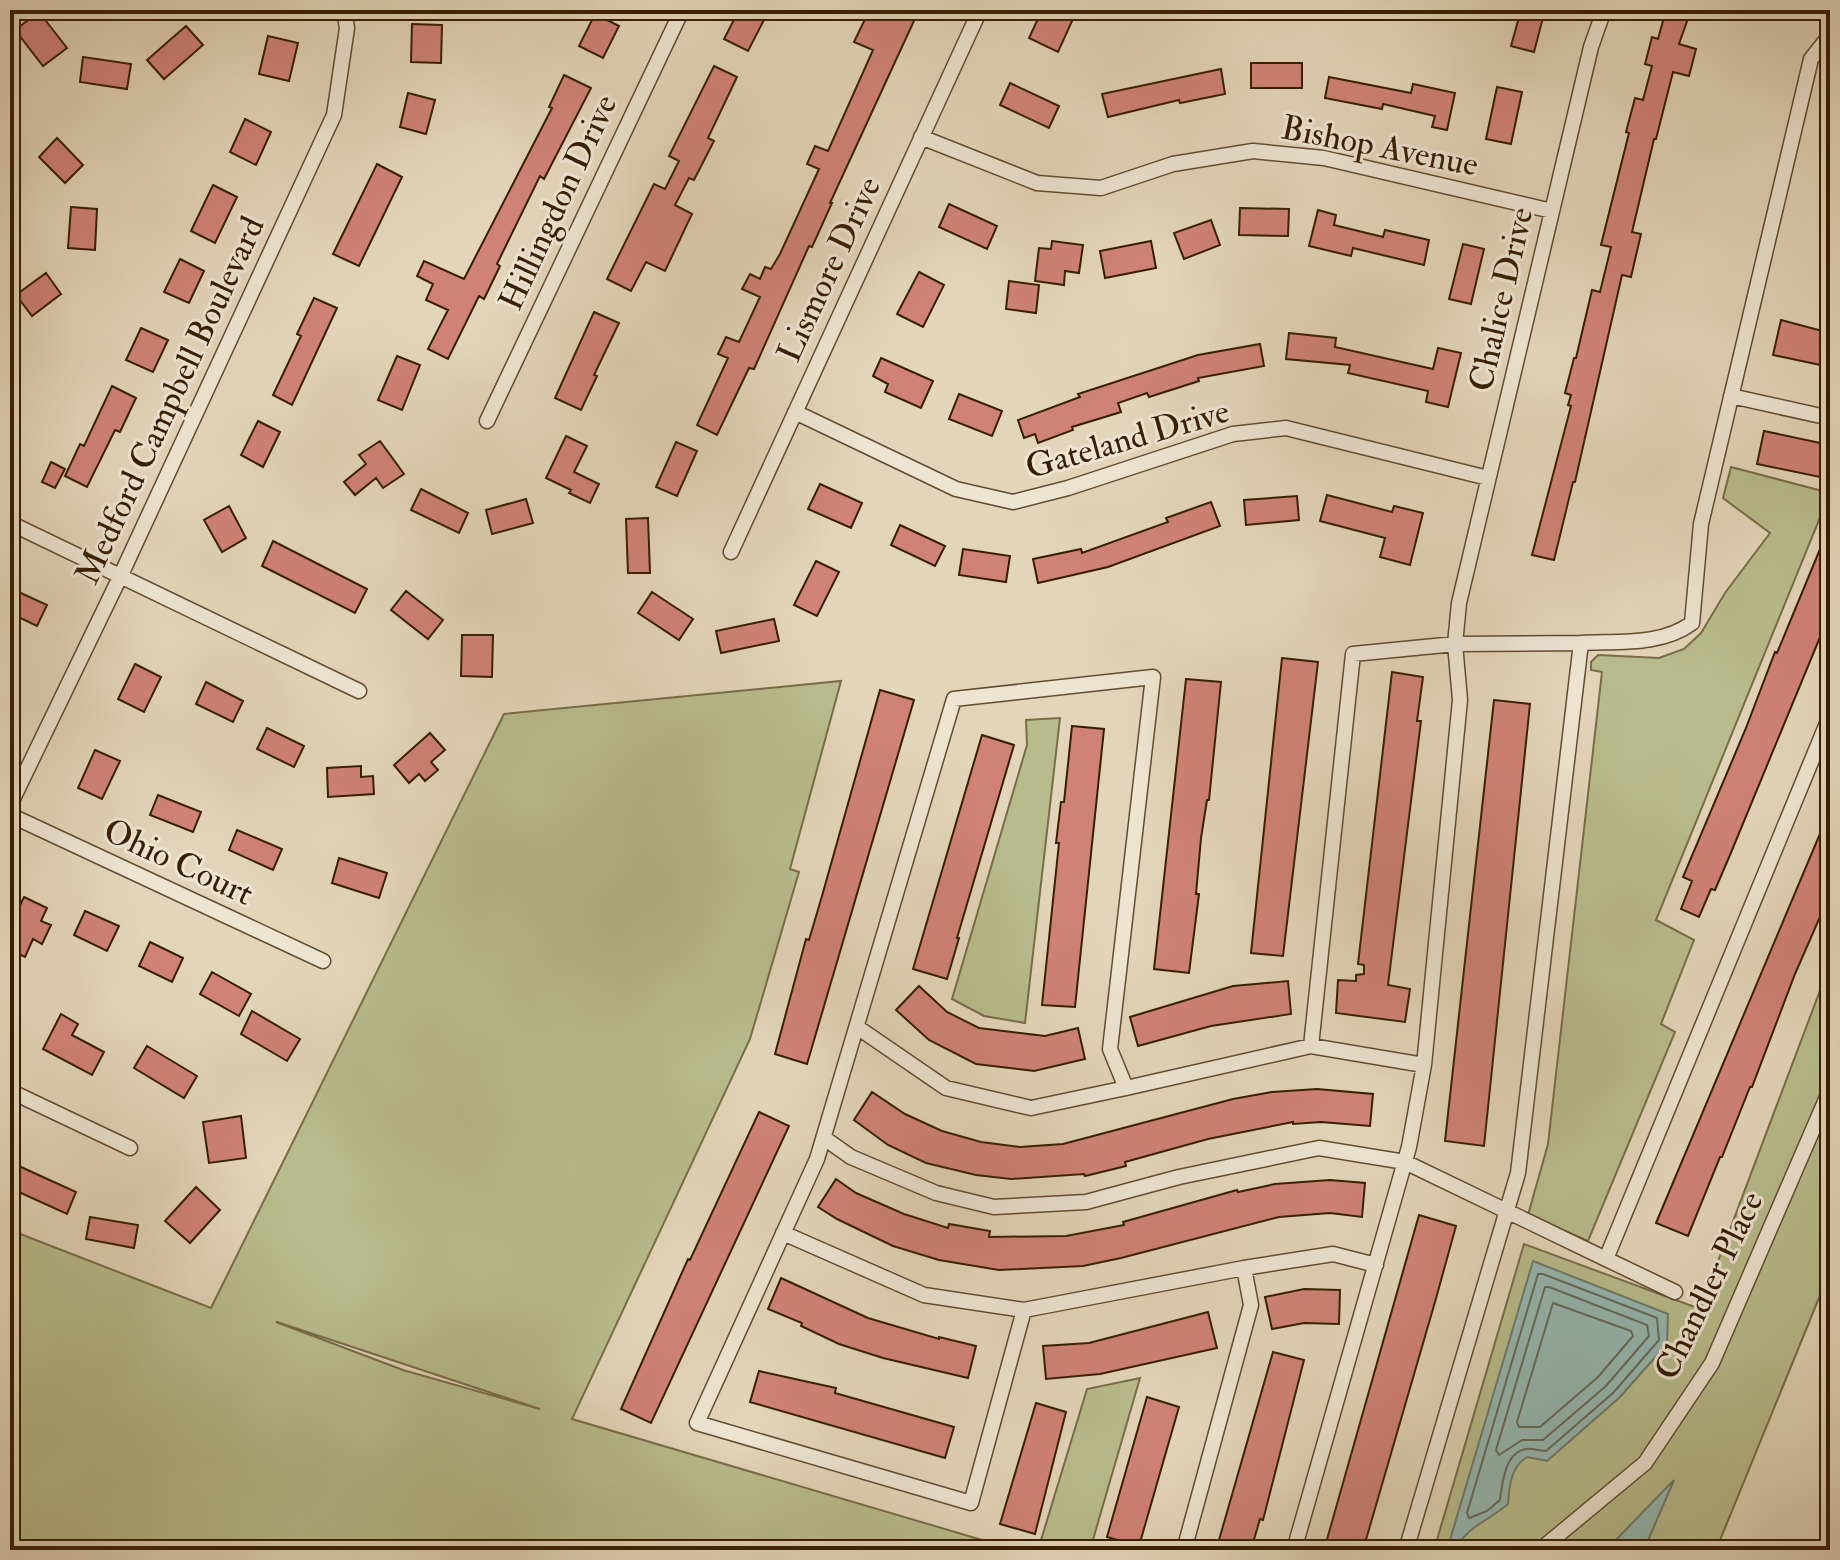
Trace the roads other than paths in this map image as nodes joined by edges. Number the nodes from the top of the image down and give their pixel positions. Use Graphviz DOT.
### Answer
graph roads {
  1 [pos="344,10"];
  2 [pos="682,10"];
  3 [pos="980,10"];
  4 [pos="1604,10"];
  5 [pos="1830,35"];
  6 [pos="921,137"];
  7 [pos="1552,211"];
  8 [pos="1731,396"];
  9 [pos="795,412"];
  10 [pos="1830,418"];
  11 [pos="487,421"];
  12 [pos="1488,478"];
  13 [pos="10,523"];
  14 [pos="731,552"];
  15 [pos="120,577"];
  16 [pos="1581,643"];
  17 [pos="1455,644"];
  18 [pos="359,691"];
  19 [pos="1830,716"];
  20 [pos="10,805"];
  21 [pos="10,815"];
  22 [pos="323,961"];
  23 [pos="857,1027"];
  24 [pos="1311,1046"];
  25 [pos="1424,1065"];
  26 [pos="1126,1088"];
  27 [pos="1830,1090"];
  28 [pos="10,1091"];
  29 [pos="824,1138"];
  30 [pos="130,1148"];
  31 [pos="1405,1162"];
  32 [pos="1507,1211"];
  33 [pos="783,1233"];
  34 [pos="1606,1259"];
  35 [pos="1376,1265"];
  36 [pos="1244,1268"];
  37 [pos="1675,1292"];
  38 [pos="1024,1310"];
  39 [pos="1184,1550"];
  40 [pos="1294,1550"];
  41 [pos="1406,1550"];
  42 [pos="1540,1550"];
  1 -- 15 [label="street, Medford Campbell Boulevard"];
  2 -- 11 [label="street, Hillingdon Drive"];
  3 -- 6 [label="street, Lismore Drive"];
  4 -- 7 [label="street, Chalice Drive"];
  5 -- 8 [label="street"];
  6 -- 7 [label="street, Bishop Avenue"];
  6 -- 9 [label="street, Lismore Drive"];
  7 -- 12 [label="street, Chalice Drive"];
  8 -- 10 [label="street"];
  8 -- 16 [label="street"];
  9 -- 12 [label="street, Gateland Drive"];
  9 -- 14 [label="street, Lismore Drive"];
  12 -- 17 [label="street, Chalice Drive"];
  13 -- 15 [label="street"];
  15 -- 18 [label="street"];
  15 -- 20 [label="street, Medford Campbell Boulevard"];
  16 -- 17 [label="street"];
  16 -- 32 [label="street"];
  17 -- 24 [label="street"];
  17 -- 25 [label="street, Chalice Drive"];
  19 -- 34 [label="street"];
  21 -- 22 [label="street, Ohio Court"];
  23 -- 26 [label="street"];
  23 -- 26 [label="street"];
  23 -- 29 [label="street"];
  24 -- 25 [label="street"];
  24 -- 26 [label="street"];
  25 -- 31 [label="street, Chalice Drive"];
  27 -- 42 [label="street, Chandler Place"];
  28 -- 30 [label="street"];
  29 -- 31 [label="street"];
  29 -- 33 [label="street"];
  31 -- 32 [label="street"];
  31 -- 35 [label="street, Chalice Drive"];
  32 -- 34 [label="street"];
  32 -- 41 [label="street"];
  33 -- 38 [label="street"];
  33 -- 38 [label="street"];
  34 -- 37 [label="street"];
  35 -- 36 [label="street"];
  35 -- 40 [label="street, Chalice Drive"];
  36 -- 38 [label="street"];
  36 -- 39 [label="street"];
}
